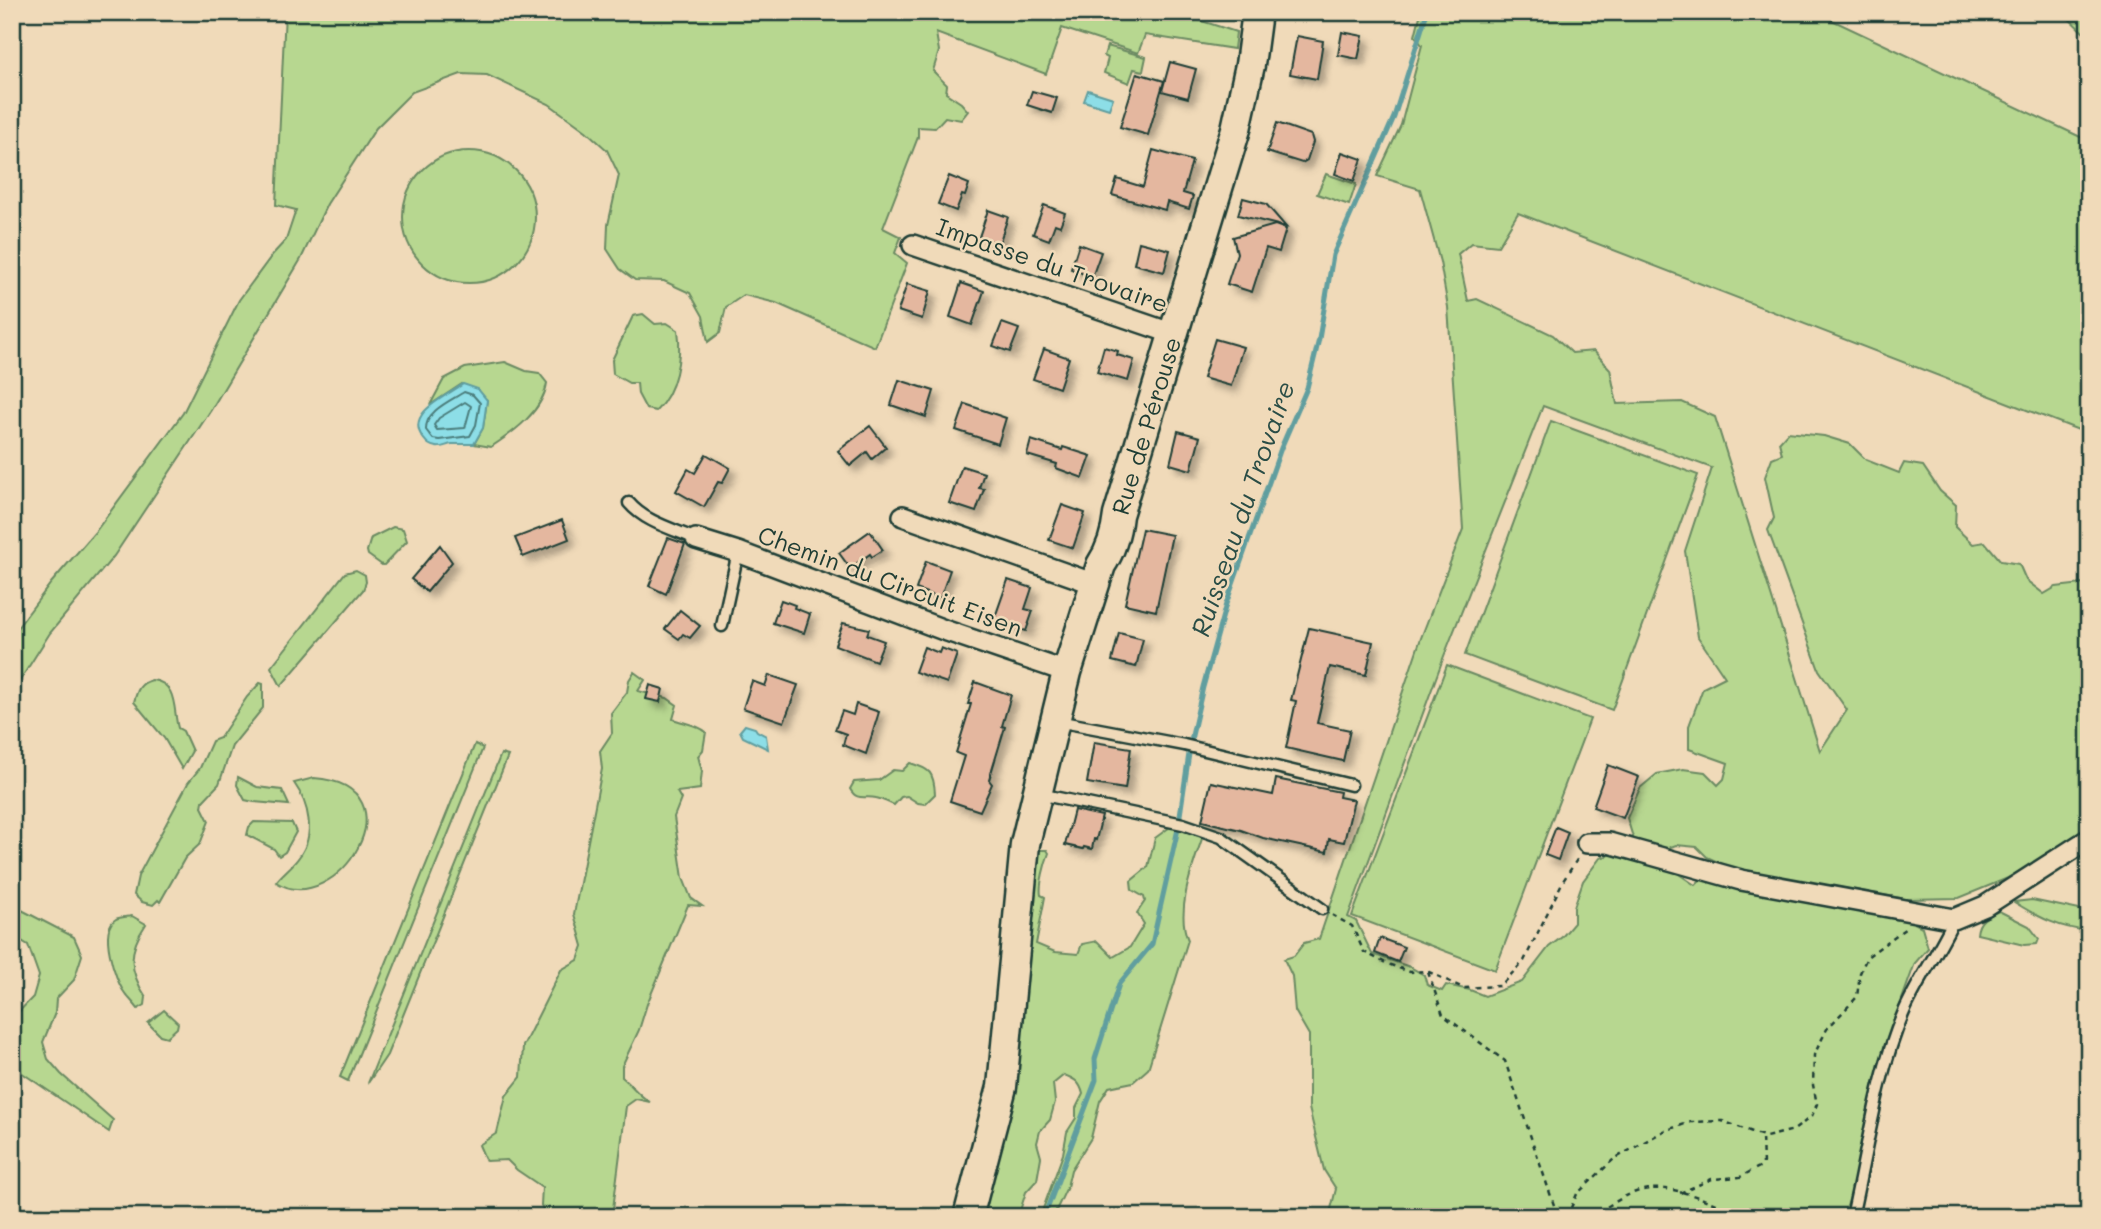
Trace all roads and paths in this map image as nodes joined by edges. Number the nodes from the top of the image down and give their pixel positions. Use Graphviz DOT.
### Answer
graph roads {
  1 [pos="1257,12"];
  2 [pos="913,245"];
  3 [pos="1174,334"];
  4 [pos="629,503"];
  5 [pos="903,516"];
  6 [pos="696,539"];
  7 [pos="738,552"];
  8 [pos="1096,584"];
  9 [pos="722,626"];
  10 [pos="1067,673"];
  11 [pos="1054,720"];
  12 [pos="1350,785"];
  13 [pos="1036,793"];
  14 [pos="2089,839"];
  15 [pos="1587,843"];
  16 [pos="1322,909"];
  17 [pos="1921,914"];
  18 [pos="1954,919"];
  19 [pos="1427,971"];
  20 [pos="1762,1135"];
  21 [pos="1680,1193"];
  22 [pos="968,1217"];
  23 [pos="1558,1217"];
  24 [pos="1567,1217"];
  25 [pos="1590,1217"];
  26 [pos="1743,1217"];
  27 [pos="1852,1217"];
  1 -- 3 [label="street, Rue de Pérouse"];
  2 -- 3 [label="street, Impasse du Trovaire"];
  3 -- 8 [label="street, Rue de Pérouse"];
  4 -- 6 [label="lane"];
  5 -- 8 [label="street"];
  6 -- 7 [label="street, Chemin du Circuit Eisen"];
  7 -- 9 [label="lane"];
  7 -- 10 [label="street, Chemin du Circuit Eisen"];
  8 -- 10 [label="street, Rue de Pérouse"];
  10 -- 11 [label="street, Rue de Pérouse"];
  11 -- 12 [label="lane"];
  11 -- 13 [label="street, Rue de Pérouse"];
  13 -- 16 [label="lane"];
  13 -- 22 [label="street, Rue de Pérouse"];
  14 -- 18 [label="street"];
  15 -- 17 [label="street"];
  15 -- 19 [label="path"];
  16 -- 19 [label="path"];
  17 -- 18 [label="street"];
  17 -- 20 [label="path"];
  18 -- 27 [label="lane"];
  19 -- 23 [label="path"];
  20 -- 21 [label="path"];
  20 -- 24 [label="path"];
  21 -- 25 [label="path"];
  21 -- 26 [label="path"];
}
